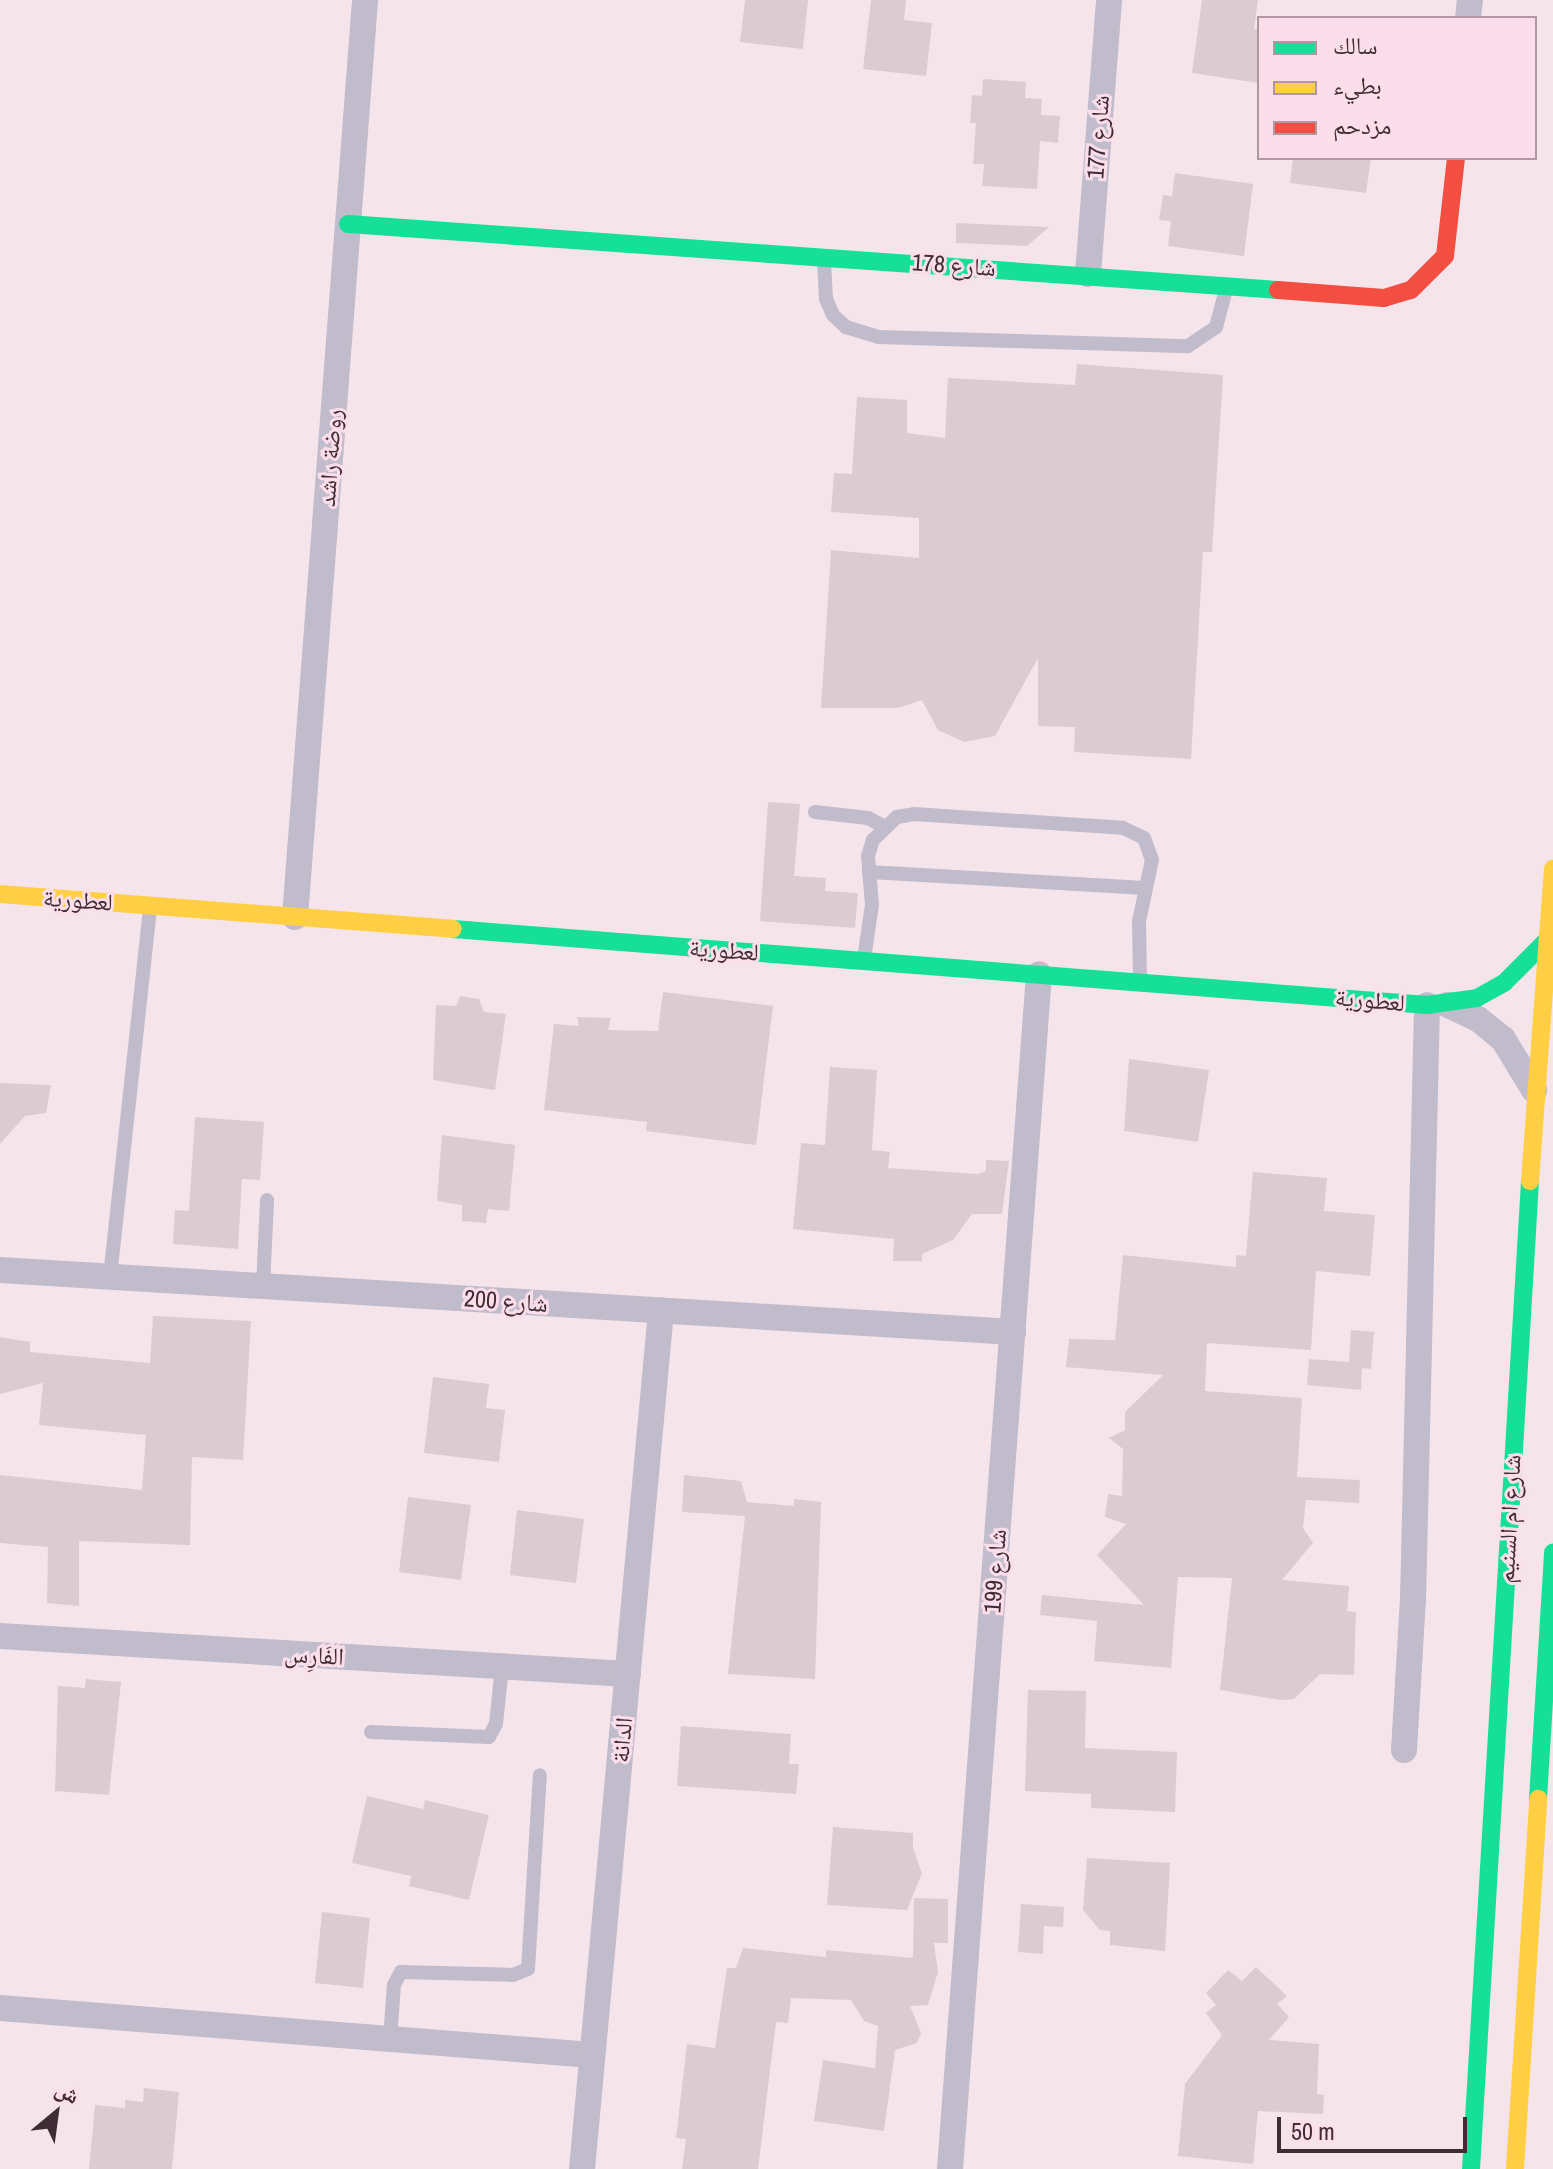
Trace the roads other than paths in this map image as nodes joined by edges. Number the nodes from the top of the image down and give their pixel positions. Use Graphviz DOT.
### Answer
graph roads {
  1 [pos="365,0"];
  2 [pos="1109,0"];
  3 [pos="1456,160"];
  4 [pos="348,224"];
  5 [pos="824,256"];
  6 [pos="1088,274"];
  7 [pos="1227,285"];
  8 [pos="815,812"];
  9 [pos="883,826"];
  10 [pos="1553,869"];
  11 [pos="869,872"];
  12 [pos="1145,888"];
  13 [pos="0,894"];
  14 [pos="150,906"];
  15 [pos="295,917"];
  16 [pos="1546,941"];
  17 [pos="863,961"];
  18 [pos="1039,974"];
  19 [pos="1140,982"];
  20 [pos="1438,1005"];
  21 [pos="1535,1091"];
  22 [pos="267,1200"];
  23 [pos="0,1270"];
  24 [pos="110,1277"];
  25 [pos="263,1286"];
  26 [pos="661,1311"];
  27 [pos="1013,1332"];
  28 [pos="1553,1552"];
  29 [pos="0,1636"];
  30 [pos="502,1667"];
  31 [pos="628,1674"];
  32 [pos="371,1732"];
  33 [pos="1404,1750"];
  34 [pos="540,1775"];
  35 [pos="0,2008"];
  36 [pos="390,2039"];
  37 [pos="592,2055"];
  38 [pos="582,2169"];
  39 [pos="950,2169"];
  40 [pos="1471,2169"];
  41 [pos="1515,2169"];
  1 -- 4 [label="street, روضة راشد"];
  2 -- 6 [label="street, شارع 177"];
  3 -- 7 [label="street, شارع 178"];
  4 -- 5 [label="street, شارع 178"];
  4 -- 15 [label="street, روضة راشد"];
  5 -- 6 [label="street, شارع 178"];
  5 -- 7 [label="lane"];
  6 -- 7 [label="street, شارع 178"];
  8 -- 9 [label="lane"];
  9 -- 11 [label="lane"];
  9 -- 12 [label="lane"];
  10 -- 16 [label="street, شارع ام السنيم"];
  11 -- 12 [label="lane"];
  11 -- 17 [label="lane"];
  12 -- 19 [label="lane"];
  13 -- 14 [label="street, لعطورية"];
  14 -- 15 [label="street, لعطورية"];
  14 -- 24 [label="lane"];
  15 -- 17 [label="street, لعطورية"];
  16 -- 20 [label="street, لعطورية"];
  16 -- 21 [label="street, شارع ام السنيم"];
  17 -- 18 [label="street, لعطورية"];
  18 -- 19 [label="street, لعطورية"];
  18 -- 27 [label="street, شارع 199"];
  19 -- 20 [label="street, لعطورية"];
  20 -- 21 [label="street, لعطورية"];
  20 -- 33 [label="street"];
  21 -- 40 [label="street, شارع ام السنيم"];
  22 -- 25 [label="lane"];
  23 -- 24 [label="street, شارع 200"];
  24 -- 25 [label="street, شارع 200"];
  25 -- 26 [label="street, شارع 200"];
  26 -- 27 [label="street, شارع 200"];
  26 -- 31 [label="street, الدانة"];
  27 -- 39 [label="street, شارع 199"];
  28 -- 41 [label="street, شارع ام السنيم"];
  29 -- 30 [label="street, الفَارِس"];
  30 -- 31 [label="street, الفَارِس"];
  30 -- 32 [label="lane"];
  31 -- 37 [label="street, الدانة"];
  34 -- 36 [label="lane"];
  35 -- 36 [label="street"];
  36 -- 37 [label="street"];
  37 -- 38 [label="street, الدانة"];
}
